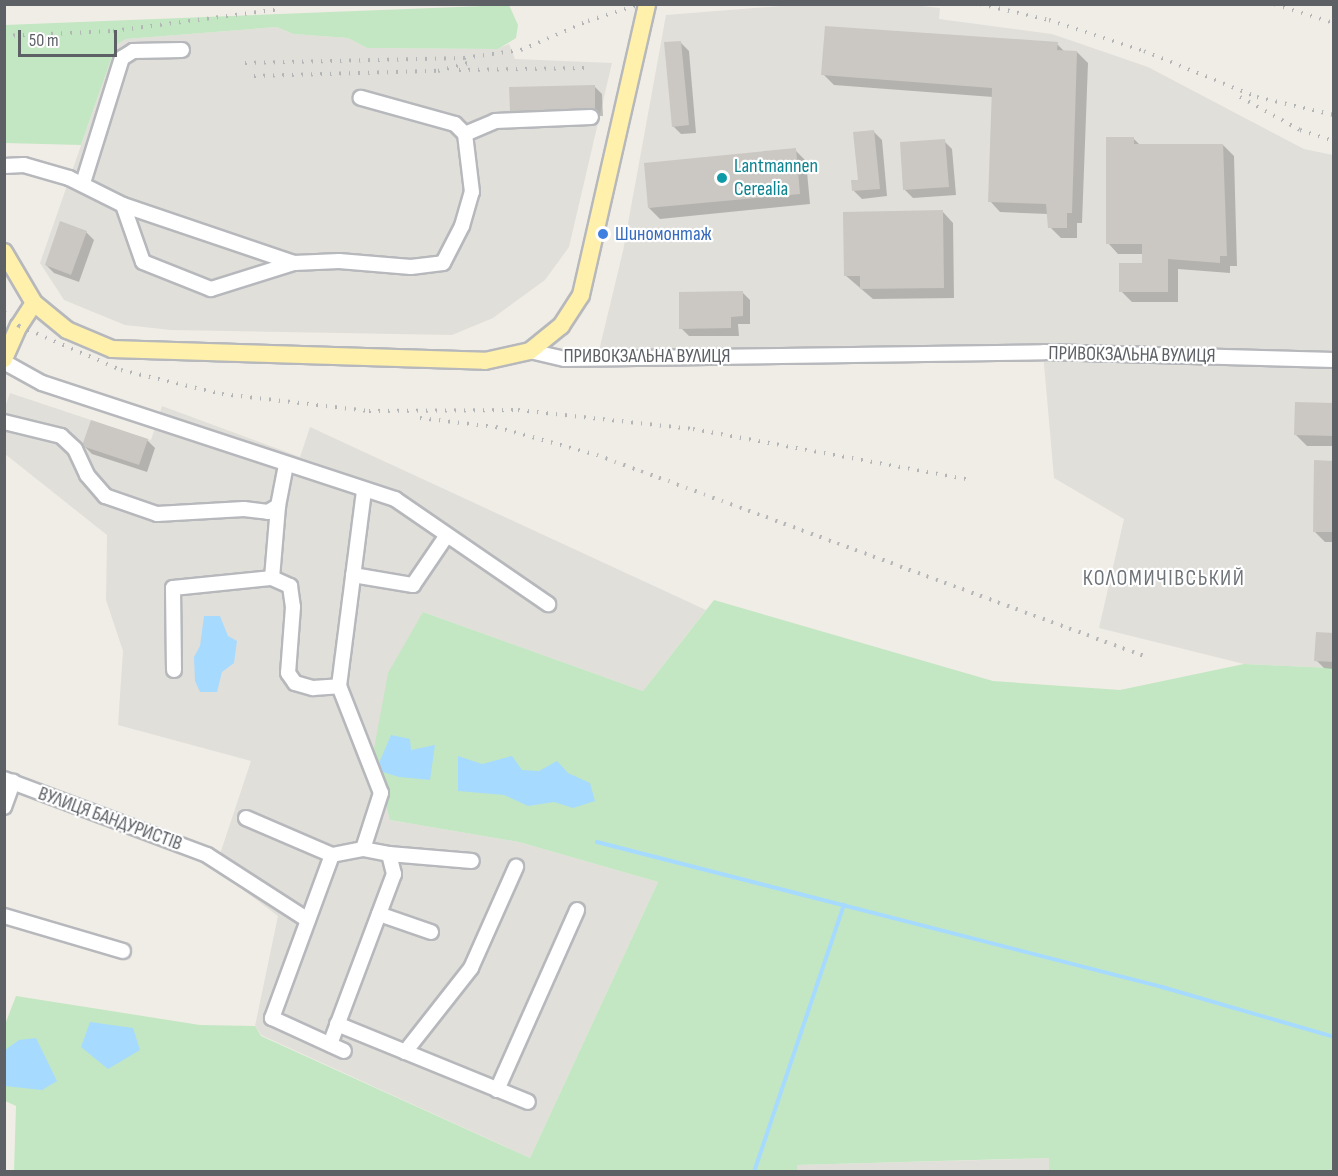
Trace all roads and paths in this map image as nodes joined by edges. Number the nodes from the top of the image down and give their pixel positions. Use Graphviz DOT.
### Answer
graph roads {
  1 [pos="647,4"];
  2 [pos="182,50"];
  3 [pos="361,98"];
  4 [pos="591,117"];
  5 [pos="465,134"];
  6 [pos="4,166"];
  7 [pos="83,183"];
  8 [pos="123,205"];
  9 [pos="4,252"];
  10 [pos="294,263"];
  11 [pos="34,303"];
  12 [pos="530,351"];
  13 [pos="4,360"];
  14 [pos="1334,360"];
  15 [pos="4,422"];
  16 [pos="286,465"];
  17 [pos="364,492"];
  18 [pos="278,506"];
  19 [pos="447,535"];
  20 [pos="353,574"];
  21 [pos="272,578"];
  22 [pos="548,604"];
  23 [pos="174,670"];
  24 [pos="339,686"];
  25 [pos="9,781"];
  26 [pos="4,807"];
  27 [pos="246,818"];
  28 [pos="363,849"];
  29 [pos="389,854"];
  30 [pos="332,855"];
  31 [pos="472,861"];
  32 [pos="516,867"];
  33 [pos="577,910"];
  34 [pos="379,914"];
  35 [pos="4,916"];
  36 [pos="308,920"];
  37 [pos="431,932"];
  38 [pos="123,951"];
  39 [pos="337,1024"];
  40 [pos="330,1044"];
  41 [pos="344,1051"];
  42 [pos="405,1052"];
  43 [pos="497,1090"];
  44 [pos="528,1102"];
  1 -- 12 [label="main road"];
  2 -- 7 [label="street"];
  3 -- 5 [label="street"];
  4 -- 5 [label="street"];
  5 -- 10 [label="street"];
  6 -- 7 [label="street"];
  7 -- 8 [label="street"];
  8 -- 10 [label="street"];
  8 -- 10 [label="street"];
  9 -- 11 [label="main road, ПРИВОКЗАЛЬНА ВУЛИЦЯ"];
  11 -- 12 [label="main road, ПРИВОКЗАЛЬНА ВУЛИЦЯ"];
  11 -- 13 [label="main road"];
  12 -- 14 [label="street, ПРИВОКЗАЛЬНА ВУЛИЦЯ"];
  13 -- 16 [label="street"];
  15 -- 18 [label="street"];
  16 -- 17 [label="street"];
  16 -- 18 [label="street"];
  17 -- 19 [label="street"];
  17 -- 20 [label="street"];
  18 -- 21 [label="street"];
  19 -- 20 [label="street"];
  19 -- 22 [label="street"];
  20 -- 24 [label="street"];
  21 -- 23 [label="street"];
  21 -- 24 [label="street"];
  24 -- 28 [label="street"];
  25 -- 26 [label="street, ВУЛИЦЯ БАНДУРИСТІВ"];
  25 -- 36 [label="street, ВУЛИЦЯ БАНДУРИСТІВ"];
  27 -- 30 [label="street"];
  28 -- 29 [label="street"];
  28 -- 30 [label="street"];
  29 -- 31 [label="street"];
  29 -- 34 [label="street"];
  30 -- 36 [label="street"];
  32 -- 42 [label="street"];
  33 -- 43 [label="street"];
  34 -- 37 [label="street"];
  34 -- 39 [label="street"];
  35 -- 38 [label="street"];
  36 -- 40 [label="street"];
  39 -- 40 [label="street"];
  39 -- 42 [label="street"];
  40 -- 41 [label="street"];
  42 -- 43 [label="street"];
  43 -- 44 [label="street"];
}
